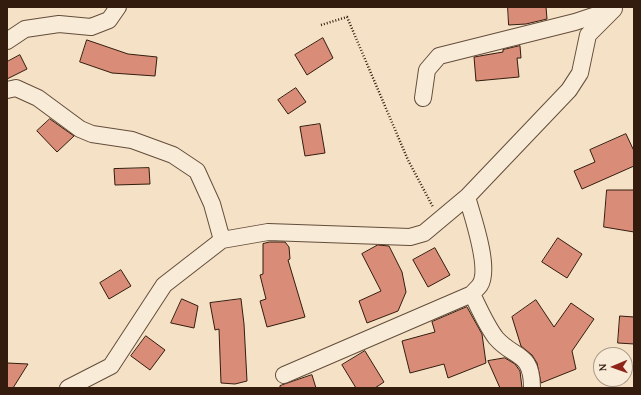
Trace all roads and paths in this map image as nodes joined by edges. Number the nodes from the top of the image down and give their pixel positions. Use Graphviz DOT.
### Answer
graph roads {
  1 [pos="118,7"];
  2 [pos="617,8"];
  3 [pos="321,25"];
  4 [pos="7,41"];
  5 [pos="7,90"];
  6 [pos="423,98"];
  7 [pos="467,197"];
  8 [pos="440,220"];
  9 [pos="222,240"];
  10 [pos="472,294"];
  11 [pos="284,375"];
  12 [pos="68,388"];
  13 [pos="532,388"];
  1 -- 4 [label="street"];
  2 -- 6 [label="street"];
  2 -- 7 [label="street"];
  3 -- 8 [label="path"];
  5 -- 9 [label="street"];
  7 -- 8 [label="street"];
  7 -- 10 [label="street"];
  8 -- 9 [label="street"];
  9 -- 12 [label="street"];
  10 -- 11 [label="street"];
  10 -- 13 [label="street"];
}
